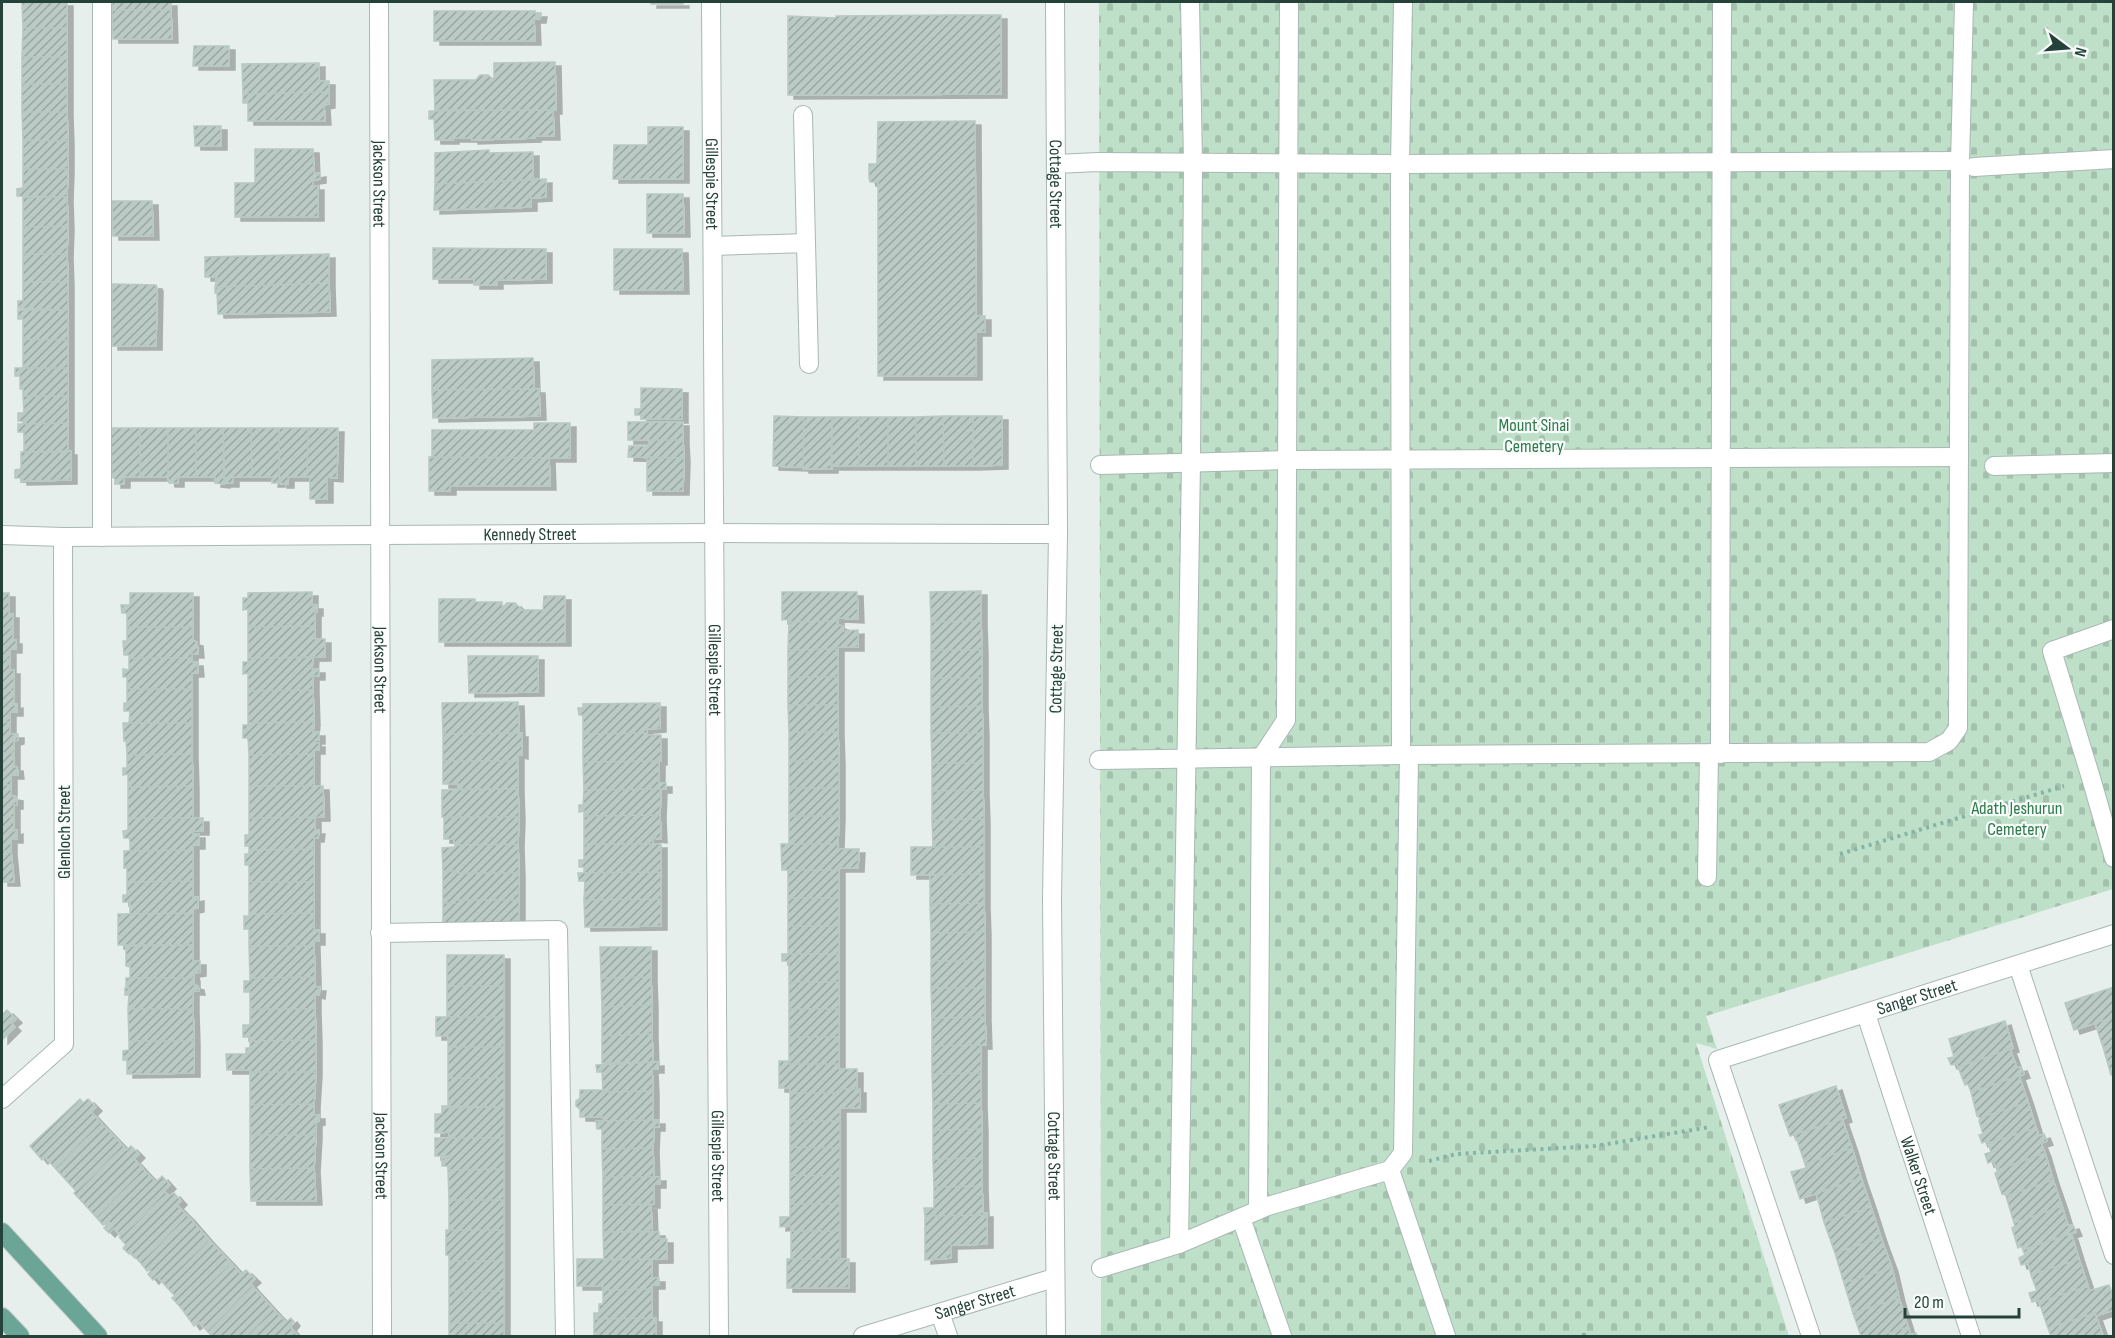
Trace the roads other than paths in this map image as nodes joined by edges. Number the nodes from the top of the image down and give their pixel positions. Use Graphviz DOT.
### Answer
graph roads {
  1 [pos="102,2"];
  2 [pos="379,2"];
  3 [pos="711,2"];
  4 [pos="1055,2"];
  5 [pos="1190,2"];
  6 [pos="1289,2"];
  7 [pos="1403,2"];
  8 [pos="1722,2"];
  9 [pos="1964,2"];
  10 [pos="803,116"];
  11 [pos="2114,159"];
  12 [pos="1193,163"];
  13 [pos="1288,163"];
  14 [pos="1056,164"];
  15 [pos="1400,164"];
  16 [pos="1722,164"];
  17 [pos="1967,164"];
  18 [pos="806,243"];
  19 [pos="713,246"];
  20 [pos="809,364"];
  21 [pos="1721,457"];
  22 [pos="1959,457"];
  23 [pos="1287,460"];
  24 [pos="1400,461"];
  25 [pos="1191,462"];
  26 [pos="2114,463"];
  27 [pos="1100,465"];
  28 [pos="1994,466"];
  29 [pos="715,533"];
  30 [pos="1058,534"];
  31 [pos="2,535"];
  32 [pos="380,535"];
  33 [pos="63,537"];
  34 [pos="102,537"];
  35 [pos="2114,629"];
  36 [pos="1714,754"];
  37 [pos="1405,755"];
  38 [pos="1188,758"];
  39 [pos="1261,758"];
  40 [pos="1099,760"];
  41 [pos="2114,858"];
  42 [pos="1707,877"];
  43 [pos="380,933"];
  44 [pos="2114,934"];
  45 [pos="2018,965"];
  46 [pos="1866,1014"];
  47 [pos="2,1099"];
  48 [pos="1390,1170"];
  49 [pos="1258,1210"];
  50 [pos="1241,1218"];
  51 [pos="2,1232"];
  52 [pos="1179,1244"];
  53 [pos="2114,1255"];
  54 [pos="1101,1268"];
  55 [pos="1054,1278"];
  56 [pos="940,1313"];
  57 [pos="2,1317"];
  58 [pos="20,1336"];
  59 [pos="98,1336"];
  60 [pos="382,1336"];
  61 [pos="565,1336"];
  62 [pos="719,1336"];
  63 [pos="863,1336"];
  64 [pos="948,1336"];
  65 [pos="1056,1336"];
  66 [pos="1282,1336"];
  67 [pos="1446,1336"];
  68 [pos="1811,1336"];
  69 [pos="1971,1336"];
  1 -- 34 [label="street"];
  2 -- 32 [label="street, Jackson Street"];
  3 -- 19 [label="street, Gillespie Street"];
  4 -- 14 [label="street, Cottage Street"];
  5 -- 12 [label="street"];
  6 -- 13 [label="street"];
  7 -- 15 [label="street"];
  8 -- 16 [label="street"];
  9 -- 17 [label="street"];
  10 -- 18 [label="street"];
  11 -- 17 [label="street"];
  12 -- 13 [label="street"];
  12 -- 14 [label="street"];
  12 -- 25 [label="street"];
  13 -- 15 [label="street"];
  13 -- 23 [label="street"];
  14 -- 30 [label="street, Cottage Street"];
  15 -- 16 [label="street"];
  15 -- 24 [label="street"];
  16 -- 17 [label="street"];
  16 -- 21 [label="street"];
  17 -- 22 [label="street"];
  18 -- 19 [label="street"];
  18 -- 20 [label="street"];
  19 -- 29 [label="street, Gillespie Street"];
  21 -- 22 [label="street"];
  21 -- 24 [label="street"];
  21 -- 36 [label="street"];
  22 -- 36 [label="street"];
  23 -- 24 [label="street"];
  23 -- 25 [label="street"];
  23 -- 39 [label="street"];
  24 -- 37 [label="street"];
  25 -- 27 [label="street"];
  25 -- 38 [label="street"];
  26 -- 28 [label="street"];
  29 -- 30 [label="street, Kennedy Street"];
  29 -- 32 [label="street, Kennedy Street"];
  29 -- 62 [label="street, Gillespie Street"];
  30 -- 55 [label="street, Cottage Street"];
  31 -- 33 [label="street, Kennedy Street"];
  32 -- 34 [label="street, Kennedy Street"];
  32 -- 43 [label="street, Jackson Street"];
  33 -- 34 [label="street, Kennedy Street"];
  33 -- 47 [label="street, Glenloch Street"];
  35 -- 41 [label="street"];
  36 -- 37 [label="street"];
  36 -- 42 [label="street"];
  37 -- 39 [label="street"];
  37 -- 48 [label="street"];
  38 -- 39 [label="street"];
  38 -- 40 [label="street"];
  38 -- 52 [label="street"];
  39 -- 49 [label="street"];
  43 -- 60 [label="street, Jackson Street"];
  43 -- 61 [label="street"];
  44 -- 45 [label="street, Sanger Street"];
  45 -- 46 [label="street, Sanger Street"];
  45 -- 53 [label="street"];
  46 -- 68 [label="street, Sanger Street"];
  46 -- 69 [label="street, Walker Street"];
  48 -- 49 [label="street"];
  48 -- 67 [label="street"];
  49 -- 50 [label="street"];
  50 -- 52 [label="street"];
  50 -- 66 [label="street"];
  51 -- 59 [label="main road"];
  52 -- 54 [label="street"];
  55 -- 56 [label="street, Sanger Street"];
  55 -- 65 [label="street, Cottage Street"];
  56 -- 63 [label="street, Sanger Street"];
  56 -- 64 [label="street"];
  57 -- 58 [label="main road"];
}
